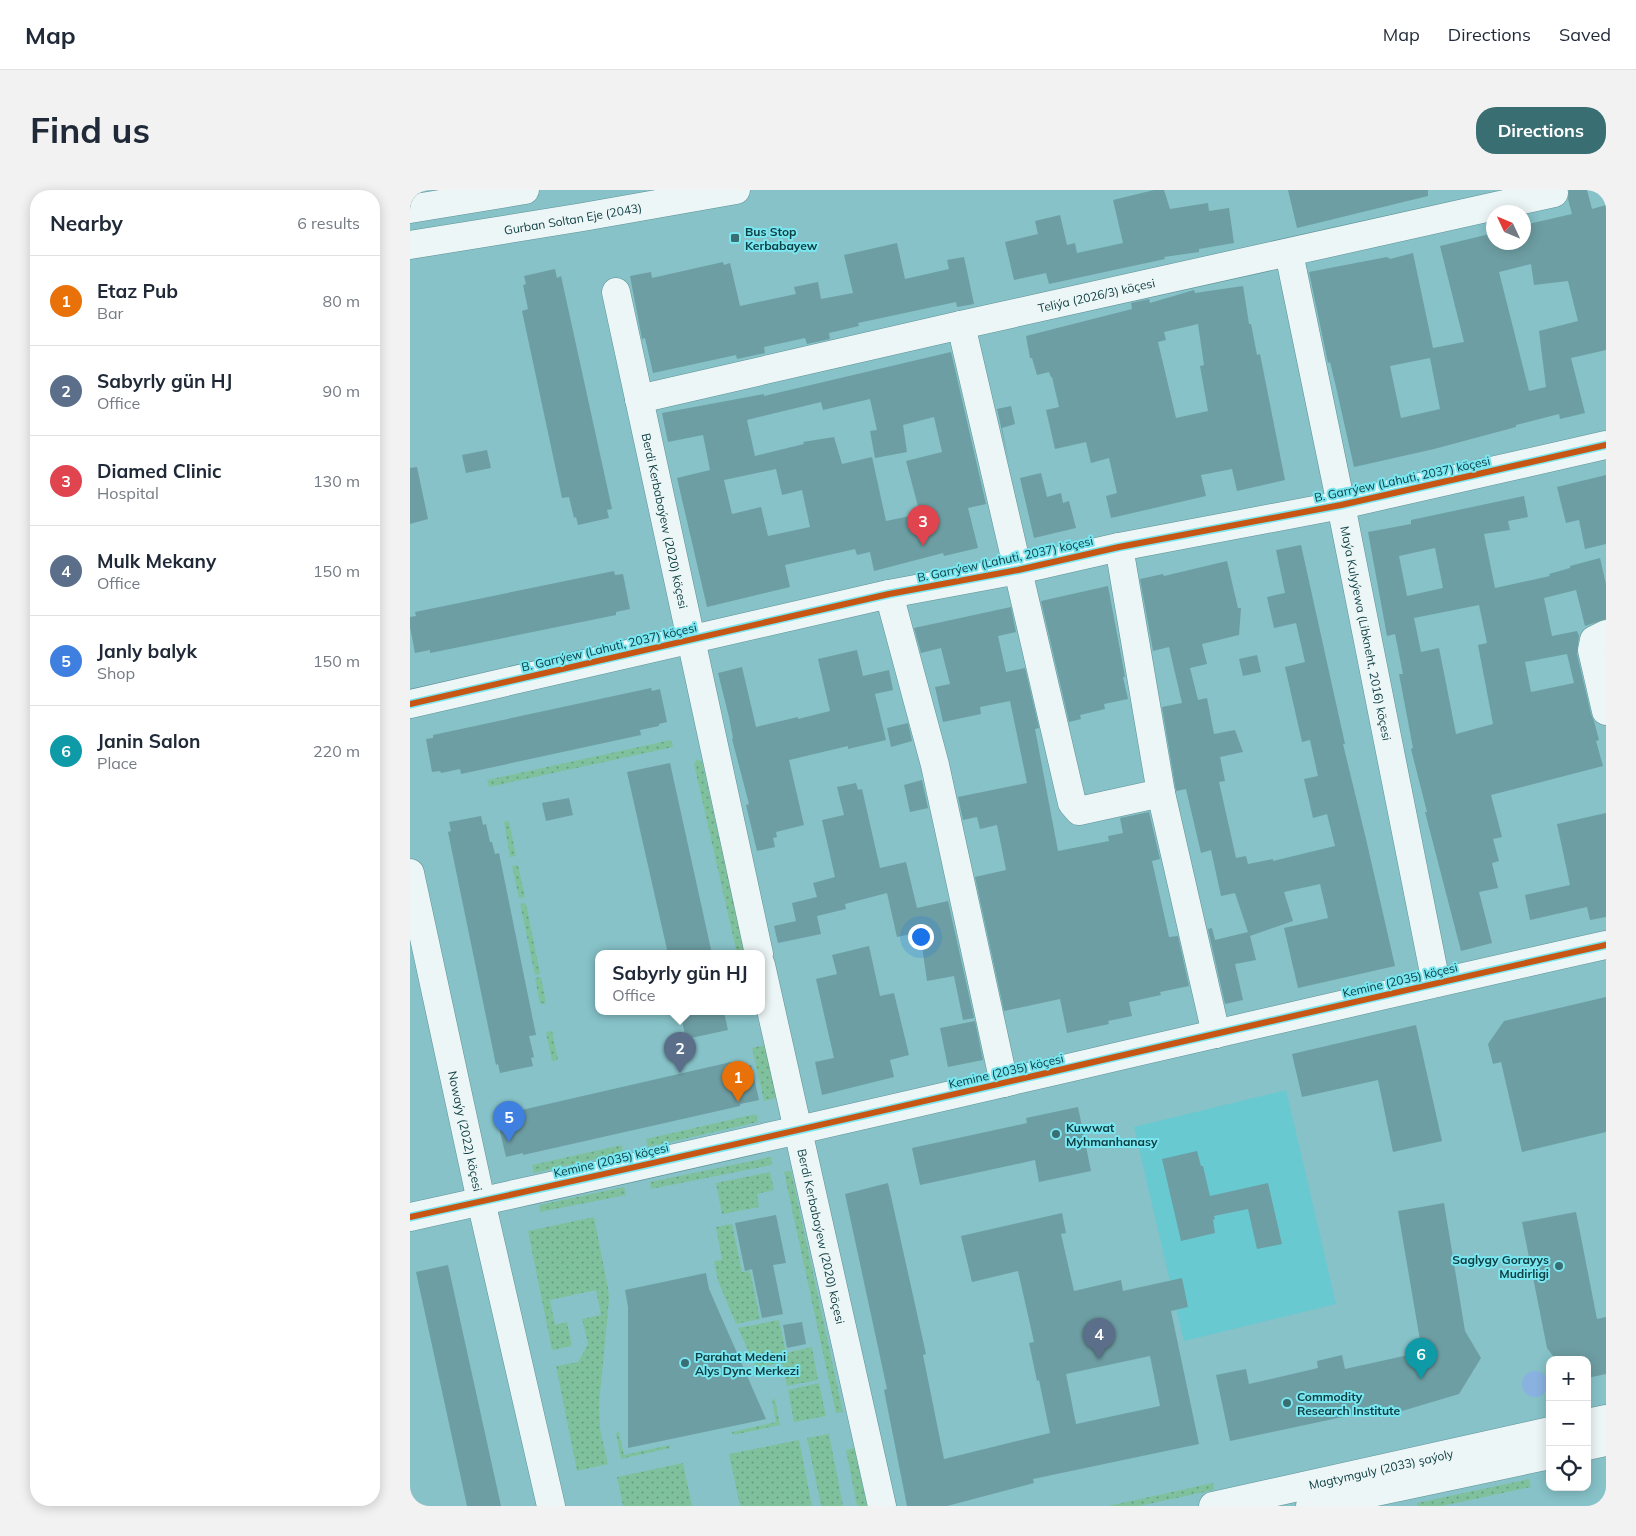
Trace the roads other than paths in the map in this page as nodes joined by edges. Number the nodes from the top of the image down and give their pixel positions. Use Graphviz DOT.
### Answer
graph roads {
  1 [pos="524,190"];
  2 [pos="736,190"];
  3 [pos="1554,194"];
  4 [pos="410,209"];
  5 [pos="410,245"];
  6 [pos="1289,253"];
  7 [pos="616,292"];
  8 [pos="961,325"];
  9 [pos="639,399"];
  10 [pos="1606,445"];
  11 [pos="1341,505"];
  12 [pos="1119,547"];
  13 [pos="1018,570"];
  14 [pos="889,594"];
  15 [pos="1606,634"];
  16 [pos="691,641"];
  17 [pos="410,704"];
  18 [pos="1606,711"];
  19 [pos="1161,793"];
  20 [pos="410,873"];
  21 [pos="1606,945"];
  22 [pos="758,950"];
  23 [pos="765,983"];
  24 [pos="1436,983"];
  25 [pos="1216,1034"];
  26 [pos="1004,1084"];
  27 [pos="797,1130"];
  28 [pos="481,1201"];
  29 [pos="410,1216"];
  30 [pos="1606,1419"];
  31 [pos="1591,1423"];
  32 [pos="1546,1433"];
  33 [pos="1606,1442"];
  34 [pos="1591,1445"];
  35 [pos="1546,1456"];
  36 [pos="551,1506"];
  37 [pos="882,1506"];
  38 [pos="1213,1506"];
  39 [pos="1310,1506"];
  1 -- 4 [label="main road"];
  2 -- 5 [label="main road, Gurban Soltan Eje (2043)"];
  3 -- 6 [label="main road, Teliýa (2026/3) köçesi"];
  6 -- 8 [label="main road, Teliýa (2026/3) köçesi"];
  6 -- 11 [label="main road, Maýa Kulyýewa (Libkneht, 2016) köçesi"];
  7 -- 9 [label="main road, Berdi Kerbabaýew (2020) köçesi"];
  8 -- 9 [label="main road, Teliýa (2026/3) köçesi"];
  8 -- 13 [label="main road"];
  9 -- 16 [label="main road, Berdi Kerbabaýew (2020) köçesi"];
  10 -- 11 [label="main road, B. Garrýew (Lahuti, 2037) köçesi"];
  11 -- 12 [label="main road, B. Garrýew (Lahuti, 2037) köçesi"];
  11 -- 24 [label="main road, Maýa Kulyýewa (Libkneht, 2016) köçesi"];
  12 -- 13 [label="main road, B. Garrýew (Lahuti, 2037) köçesi"];
  12 -- 19 [label="main road"];
  13 -- 14 [label="main road, B. Garrýew (Lahuti, 2037) köçesi"];
  13 -- 19 [label="main road"];
  14 -- 16 [label="main road, B. Garrýew (Lahuti, 2037) köçesi"];
  14 -- 26 [label="main road"];
  15 -- 18 [label="main road"];
  16 -- 17 [label="main road, B. Garrýew (Lahuti, 2037) köçesi"];
  16 -- 22 [label="main road, Berdi Kerbabaýew (2020) köçesi"];
  19 -- 25 [label="main road"];
  20 -- 28 [label="main road, Nowaýy (2022) köçesi"];
  21 -- 24 [label="main road, Kemine (2035) köçesi"];
  23 -- 27 [label="main road, Berdi Kerbabaýew (2020) köçesi"];
  24 -- 25 [label="main road, Kemine (2035) köçesi"];
  25 -- 26 [label="main road, Kemine (2035) köçesi"];
  26 -- 27 [label="main road, Kemine (2035) köçesi"];
  27 -- 28 [label="main road, Kemine (2035) köçesi"];
  27 -- 37 [label="main road, Berdi Kerbabaýew (2020) köçesi"];
  28 -- 29 [label="main road, Kemine (2035) köçesi"];
  28 -- 36 [label="main road, Nowaýy (2022) köçesi"];
  30 -- 31 [label="main road"];
  32 -- 38 [label="main road, Magtymguly (2033) şaýoly"];
  33 -- 34 [label="main road"];
  35 -- 39 [label="main road, Magtymguly (2033) şaýoly"];
}
